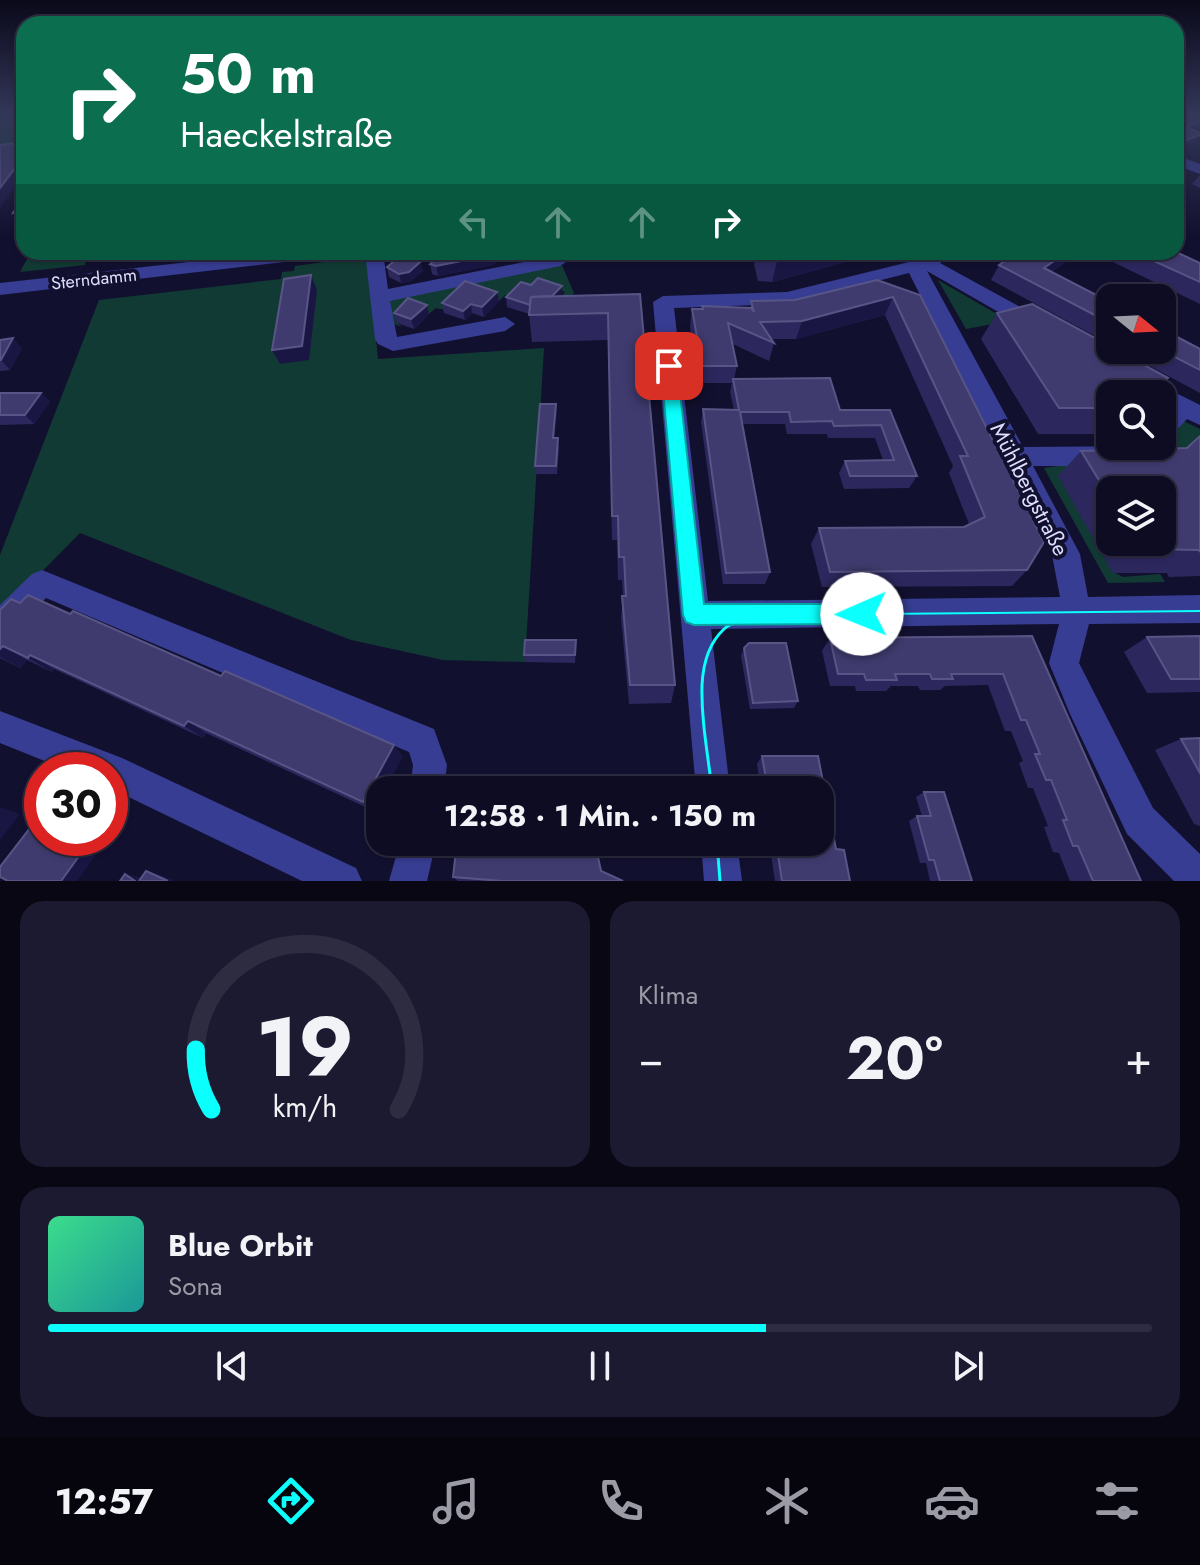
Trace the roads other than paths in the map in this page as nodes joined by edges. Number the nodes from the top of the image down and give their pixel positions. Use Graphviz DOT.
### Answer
graph roads {
  1 [pos="257,260"];
  2 [pos="375,260"];
  3 [pos="560,260"];
  4 [pos="931,260"];
  5 [pos="920,264"];
  6 [pos="1,289"];
  7 [pos="380,297"];
  8 [pos="505,324"];
  9 [pos="1061,338"];
  10 [pos="1096,456"];
  11 [pos="1015,457"];
  12 [pos="1200,609"];
  13 [pos="1077,612"];
  14 [pos="694,615"];
  15 [pos="0,625"];
  16 [pos="0,727"];
  17 [pos="64,752"];
  18 [pos="429,776"];
  19 [pos="711,776"];
  20 [pos="128,779"];
  21 [pos="414,856"];
  22 [pos="720,856"];
  23 [pos="1200,878"];
  24 [pos="343,881"];
  25 [pos="408,881"];
  26 [pos="723,881"];
  1 -- 6 [label="street, Sterndamm"];
  2 -- 7 [label="street"];
  3 -- 7 [label="street"];
  4 -- 5 [label="street"];
  5 -- 9 [label="street"];
  5 -- 11 [label="street, Mühlbergstraße"];
  5 -- 14 [label="street"];
  7 -- 8 [label="street"];
  10 -- 11 [label="street"];
  11 -- 13 [label="street, Mühlbergstraße"];
  12 -- 13 [label="street"];
  13 -- 14 [label="street"];
  13 -- 23 [label="street, Mühlbergstraße"];
  14 -- 19 [label="street"];
  15 -- 18 [label="street"];
  16 -- 17 [label="street"];
  20 -- 24 [label="street"];
  21 -- 25 [label="street"];
  22 -- 26 [label="street"];
}
